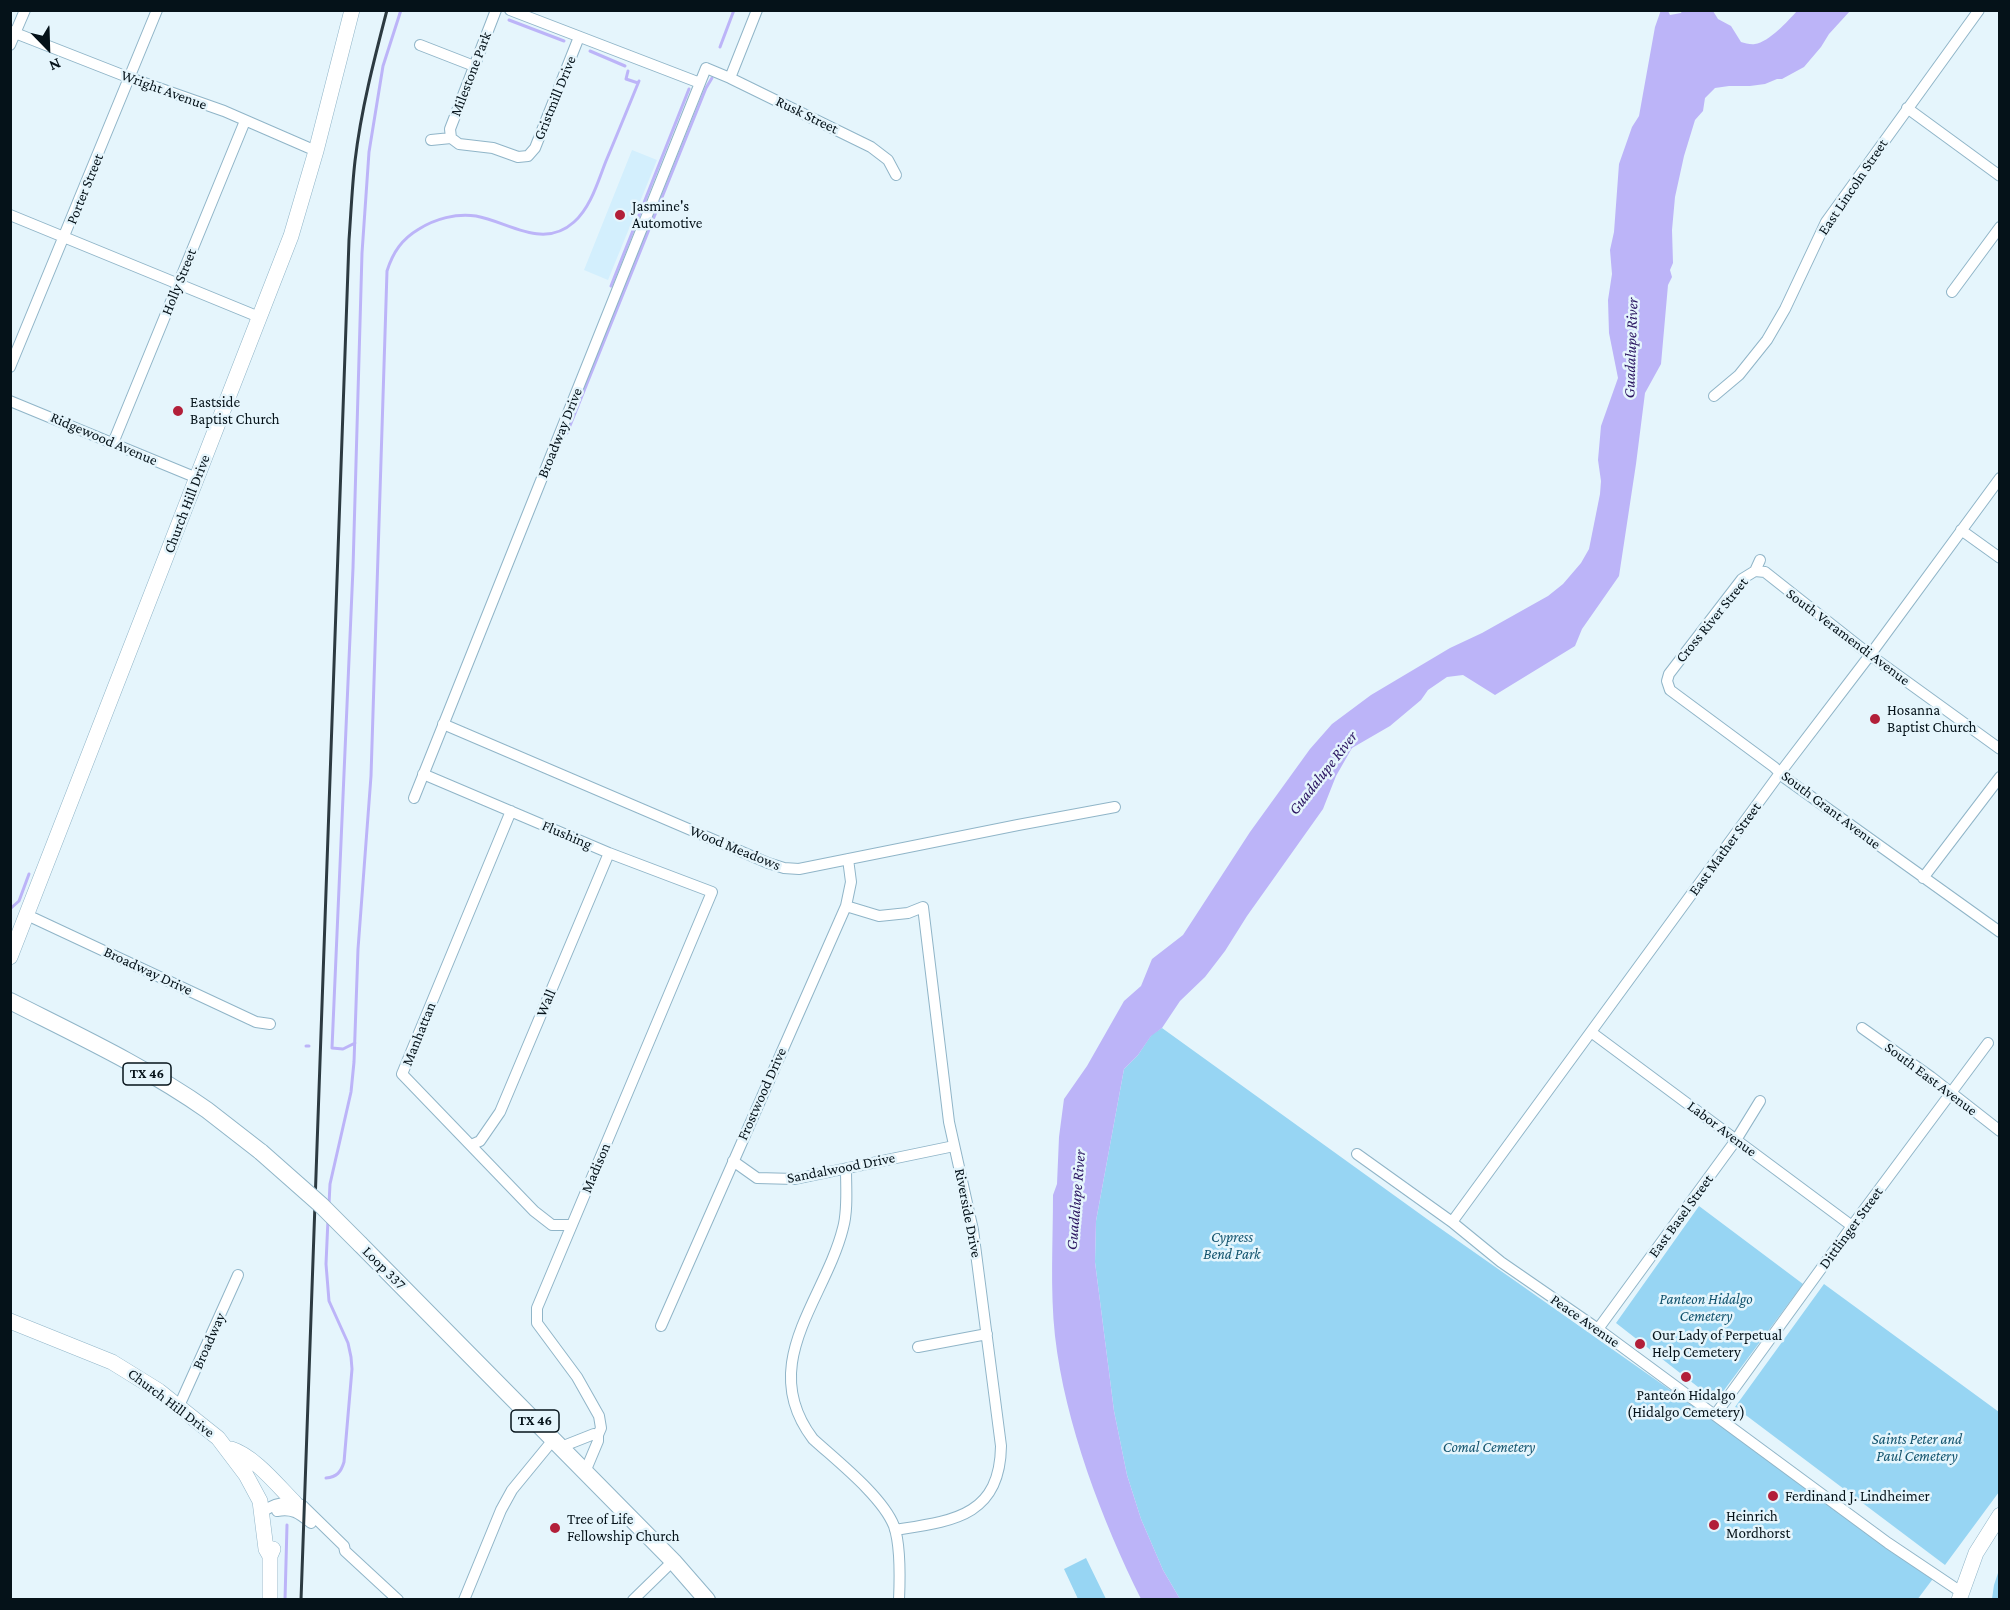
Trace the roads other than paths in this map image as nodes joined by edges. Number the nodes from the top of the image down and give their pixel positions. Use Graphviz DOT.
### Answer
graph roads {
  1 [pos="25,10"];
  2 [pos="157,10"];
  3 [pos="352,10"];
  4 [pos="496,10"];
  5 [pos="510,10"];
  6 [pos="758,10"];
  7 [pos="1979,10"];
  8 [pos="13,32"];
  9 [pos="579,37"];
  10 [pos="10,45"];
  11 [pos="420,45"];
  12 [pos="474,66"];
  13 [pos="706,68"];
  14 [pos="130,78"];
  15 [pos="730,78"];
  16 [pos="700,83"];
  17 [pos="1907,108"];
  18 [pos="245,121"];
  19 [pos="451,138"];
  20 [pos="431,140"];
  21 [pos="316,151"];
  22 [pos="896,175"];
  23 [pos="2000,176"];
  24 [pos="10,215"];
  25 [pos="2000,227"];
  26 [pos="65,237"];
  27 [pos="178,285"];
  28 [pos="1952,292"];
  29 [pos="259,317"];
  30 [pos="10,368"];
  31 [pos="1714,396"];
  32 [pos="10,401"];
  33 [pos="113,443"];
  34 [pos="197,478"];
  35 [pos="2000,478"];
  36 [pos="1961,530"];
  37 [pos="2000,558"];
  38 [pos="1760,560"];
  39 [pos="1755,571"];
  40 [pos="1870,655"];
  41 [pos="1667,683"];
  42 [pos="443,724"];
  43 [pos="2000,749"];
  44 [pos="1780,773"];
  45 [pos="423,774"];
  46 [pos="2000,777"];
  47 [pos="414,798"];
  48 [pos="1115,807"];
  49 [pos="511,811"];
  50 [pos="609,853"];
  51 [pos="848,859"];
  52 [pos="1923,878"];
  53 [pos="712,892"];
  54 [pos="846,906"];
  55 [pos="27,915"];
  56 [pos="2000,932"];
  57 [pos="10,957"];
  58 [pos="18,1005"];
  59 [pos="270,1024"];
  60 [pos="1862,1028"];
  61 [pos="1591,1032"];
  62 [pos="1988,1043"];
  63 [pos="1951,1093"];
  64 [pos="1760,1101"];
  65 [pos="2000,1131"];
  66 [pos="1736,1140"];
  67 [pos="471,1146"];
  68 [pos="954,1146"];
  69 [pos="1357,1154"];
  70 [pos="733,1161"];
  71 [pos="846,1169"];
  72 [pos="1452,1222"];
  73 [pos="572,1225"];
  74 [pos="1852,1226"];
  75 [pos="238,1275"];
  76 [pos="10,1321"];
  77 [pos="661,1326"];
  78 [pos="1598,1329"];
  79 [pos="987,1334"];
  80 [pos="918,1347"];
  81 [pos="179,1406"];
  82 [pos="1715,1415"];
  83 [pos="598,1435"];
  84 [pos="557,1443"];
  85 [pos="227,1448"];
  86 [pos="585,1472"];
  87 [pos="295,1503"];
  88 [pos="262,1512"];
  89 [pos="2000,1515"];
  90 [pos="895,1530"];
  91 [pos="345,1551"];
  92 [pos="673,1561"];
  93 [pos="1960,1596"];
  94 [pos="270,1599"];
  95 [pos="398,1599"];
  96 [pos="464,1599"];
  97 [pos="633,1599"];
  98 [pos="707,1599"];
  99 [pos="899,1599"];
  1 -- 8 [label="street"];
  2 -- 14 [label="street, Porter Street"];
  3 -- 21 [label="street, Church Hill Drive"];
  4 -- 12 [label="street, Milestone Park"];
  5 -- 9 [label="street"];
  6 -- 15 [label="street"];
  7 -- 17 [label="street, East Lincoln Street"];
  8 -- 10 [label="street"];
  8 -- 14 [label="street, Wright Avenue"];
  9 -- 16 [label="street"];
  9 -- 19 [label="street, Gristmill Drive"];
  11 -- 12 [label="street"];
  12 -- 19 [label="street, Milestone Park"];
  13 -- 15 [label="street, Rusk Street"];
  13 -- 16 [label="street, Broadway Drive"];
  14 -- 18 [label="street, Wright Avenue"];
  14 -- 26 [label="street, Porter Street"];
  15 -- 22 [label="street, Rusk Street"];
  16 -- 42 [label="street, Broadway Drive"];
  17 -- 23 [label="street"];
  17 -- 31 [label="street, East Lincoln Street"];
  18 -- 21 [label="street, Wright Avenue"];
  18 -- 27 [label="street, Holly Street"];
  19 -- 20 [label="street"];
  21 -- 29 [label="street, Church Hill Drive"];
  24 -- 26 [label="street"];
  25 -- 28 [label="street"];
  26 -- 27 [label="street"];
  26 -- 30 [label="street, Porter Street"];
  27 -- 29 [label="street"];
  27 -- 33 [label="street, Holly Street"];
  29 -- 34 [label="street, Church Hill Drive"];
  32 -- 33 [label="street, Ridgewood Avenue"];
  33 -- 34 [label="street, Ridgewood Avenue"];
  34 -- 55 [label="street, Church Hill Drive"];
  35 -- 36 [label="street, East Mather Street"];
  36 -- 37 [label="street"];
  36 -- 40 [label="street, East Mather Street"];
  38 -- 39 [label="street, Cross River Street"];
  39 -- 40 [label="street, South Veramendi Avenue"];
  39 -- 41 [label="street, Cross River Street"];
  40 -- 43 [label="street, South Veramendi Avenue"];
  40 -- 44 [label="street, East Mather Street"];
  41 -- 44 [label="street, South Grant Avenue"];
  42 -- 45 [label="street, Broadway Drive"];
  42 -- 51 [label="street, Wood Meadows"];
  44 -- 52 [label="street, South Grant Avenue"];
  44 -- 61 [label="street, East Mather Street"];
  45 -- 47 [label="street, Broadway Drive"];
  45 -- 49 [label="street, Flushing"];
  46 -- 52 [label="street"];
  48 -- 51 [label="street, Wood Meadows"];
  49 -- 50 [label="street, Flushing"];
  49 -- 67 [label="street, Manhattan"];
  50 -- 53 [label="street, Flushing"];
  50 -- 67 [label="street, Wall"];
  51 -- 54 [label="street, Frostwood Drive"];
  52 -- 56 [label="street, South Grant Avenue"];
  53 -- 73 [label="street, Madison"];
  54 -- 68 [label="street, Riverside Drive"];
  54 -- 70 [label="street, Frostwood Drive"];
  55 -- 57 [label="street, Church Hill Drive"];
  55 -- 59 [label="street, Broadway Drive"];
  58 -- 84 [label="main road, Loop 337 / TX 46, bridge"];
  60 -- 63 [label="street, South East Avenue"];
  61 -- 66 [label="street, Labor Avenue"];
  61 -- 72 [label="street, East Mather Street"];
  62 -- 63 [label="street, Dittlinger Street"];
  63 -- 65 [label="street, South East Avenue"];
  63 -- 74 [label="street, Dittlinger Street"];
  64 -- 66 [label="street, East Basel Street"];
  66 -- 74 [label="street, Labor Avenue"];
  66 -- 78 [label="street, East Basel Street"];
  67 -- 73 [label="street, Manhattan"];
  68 -- 71 [label="street, Sandalwood Drive"];
  68 -- 79 [label="street, Riverside Drive"];
  69 -- 72 [label="street, Peace Avenue"];
  70 -- 71 [label="street, Sandalwood Drive"];
  70 -- 77 [label="street, Frostwood Drive"];
  71 -- 90 [label="street"];
  72 -- 78 [label="street, Peace Avenue"];
  73 -- 83 [label="street, Madison"];
  74 -- 82 [label="street, Dittlinger Street"];
  75 -- 81 [label="street, Broadway"];
  76 -- 81 [label="street, Church Hill Drive"];
  78 -- 82 [label="street, Peace Avenue"];
  79 -- 80 [label="street"];
  79 -- 90 [label="street, Riverside Drive"];
  81 -- 85 [label="street, Church Hill Drive"];
  82 -- 93 [label="street, Peace Avenue"];
  83 -- 84 [label="street"];
  83 -- 86 [label="street, Madison"];
  84 -- 86 [label="main road, Loop 337 / TX 46"];
  84 -- 96 [label="street"];
  85 -- 87 [label="street"];
  85 -- 88 [label="street, Church Hill Drive"];
  86 -- 92 [label="main road, Loop 337 / TX 46"];
  87 -- 88 [label="street"];
  87 -- 91 [label="street"];
  88 -- 91 [label="street"];
  88 -- 94 [label="street, Church Hill Drive"];
  89 -- 93 [label="street"];
  90 -- 99 [label="street"];
  91 -- 95 [label="street"];
  92 -- 97 [label="street"];
  92 -- 98 [label="main road, Loop 337 / TX 46"];
}
